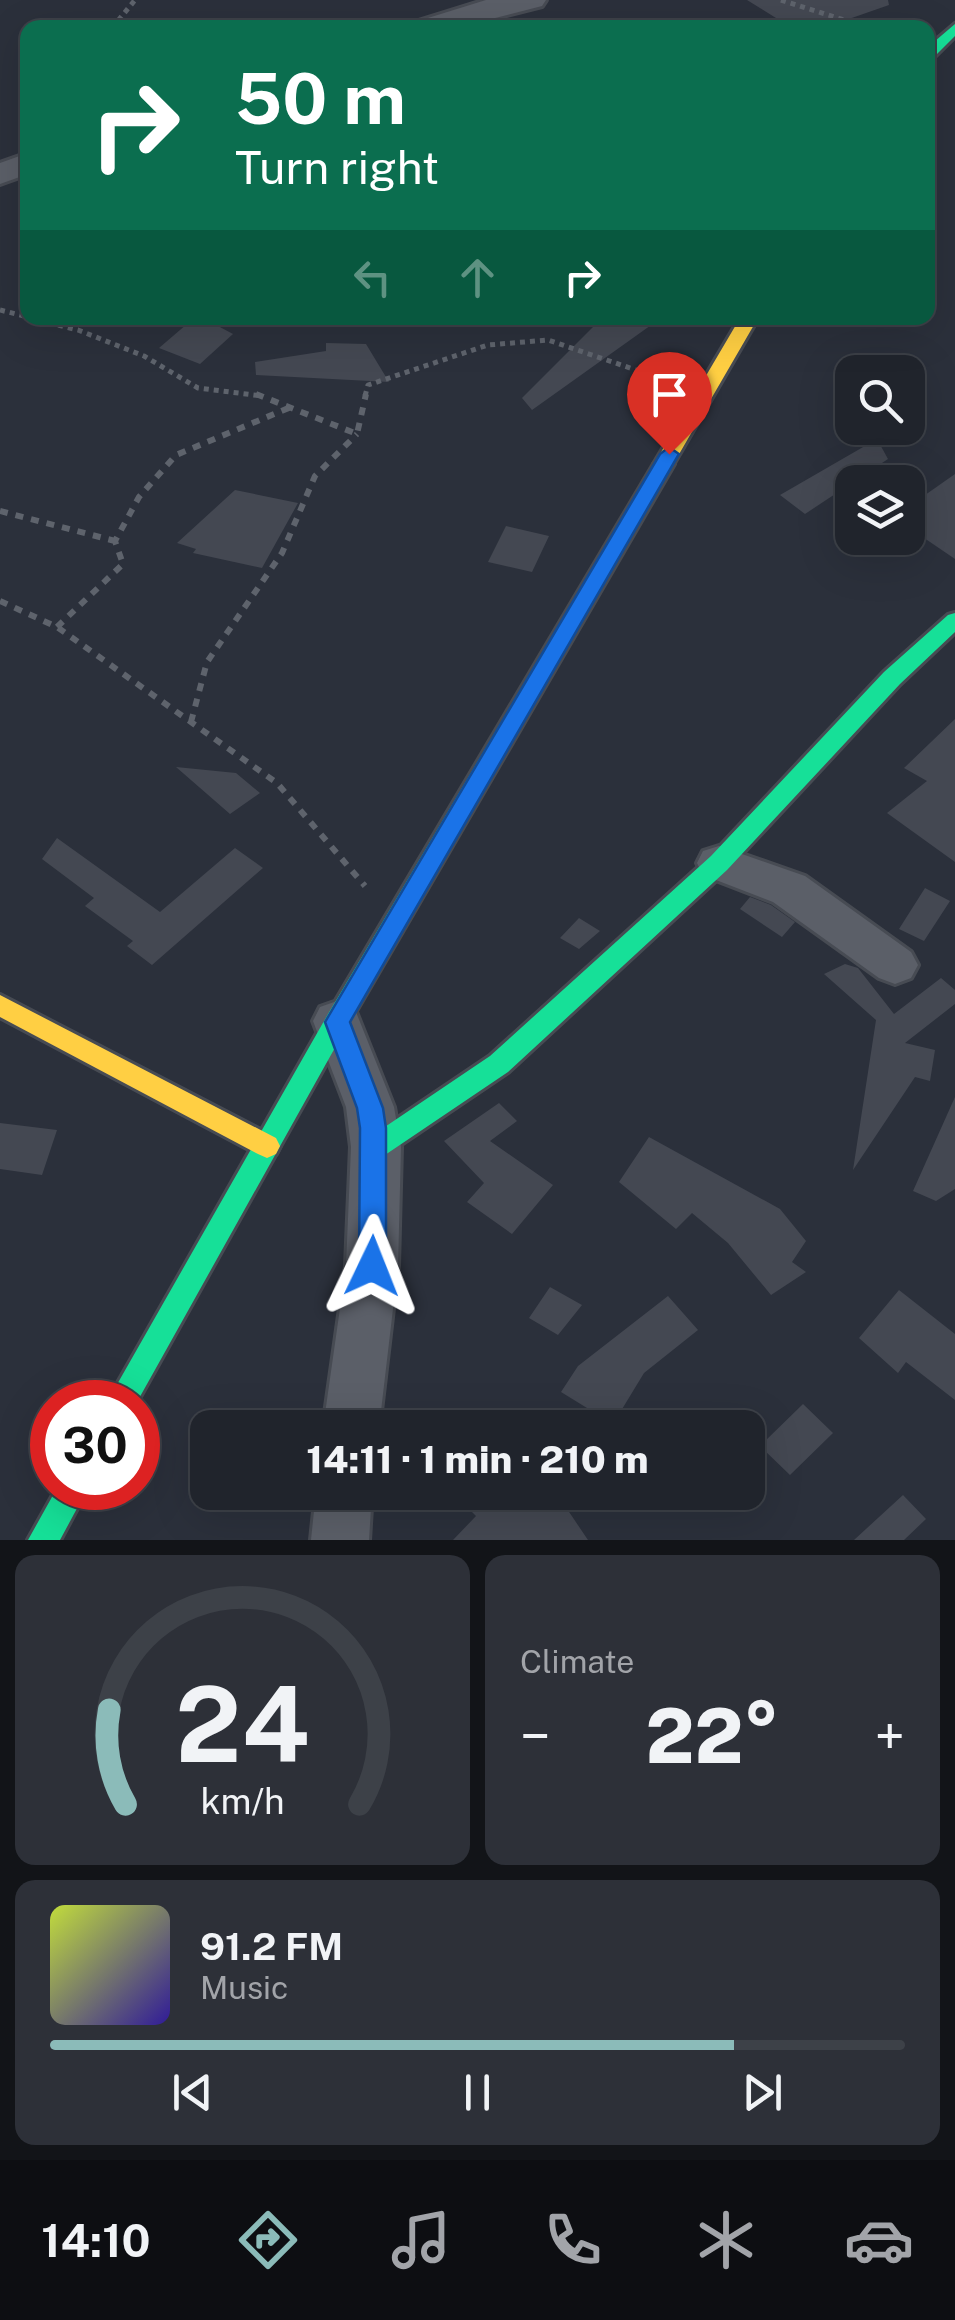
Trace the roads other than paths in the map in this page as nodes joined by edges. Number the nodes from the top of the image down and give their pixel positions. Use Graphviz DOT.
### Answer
graph roads {
  1 [pos="532,0"];
  2 [pos="501,3"];
  3 [pos="461,20"];
  4 [pos="955,28"];
  5 [pos="935,48"];
  6 [pos="745,325"];
  7 [pos="955,620"];
  8 [pos="719,863"];
  9 [pos="895,965"];
  10 [pos="0,1005"];
  11 [pos="337,1022"];
  12 [pos="266,1146"];
  13 [pos="376,1148"];
  14 [pos="133,1380"];
  15 [pos="353,1410"];
  16 [pos="60,1510"];
  17 [pos="342,1510"];
  18 [pos="43,1540"];
  19 [pos="340,1540"];
  1 -- 2 [label="street"];
  2 -- 3 [label="street"];
  4 -- 5 [label="main road"];
  6 -- 11 [label="main road"];
  7 -- 8 [label="main road"];
  8 -- 9 [label="street"];
  8 -- 13 [label="main road"];
  10 -- 12 [label="main road"];
  11 -- 12 [label="main road"];
  11 -- 13 [label="street"];
  12 -- 14 [label="main road"];
  13 -- 15 [label="street"];
  16 -- 18 [label="main road"];
  17 -- 19 [label="street"];
}
